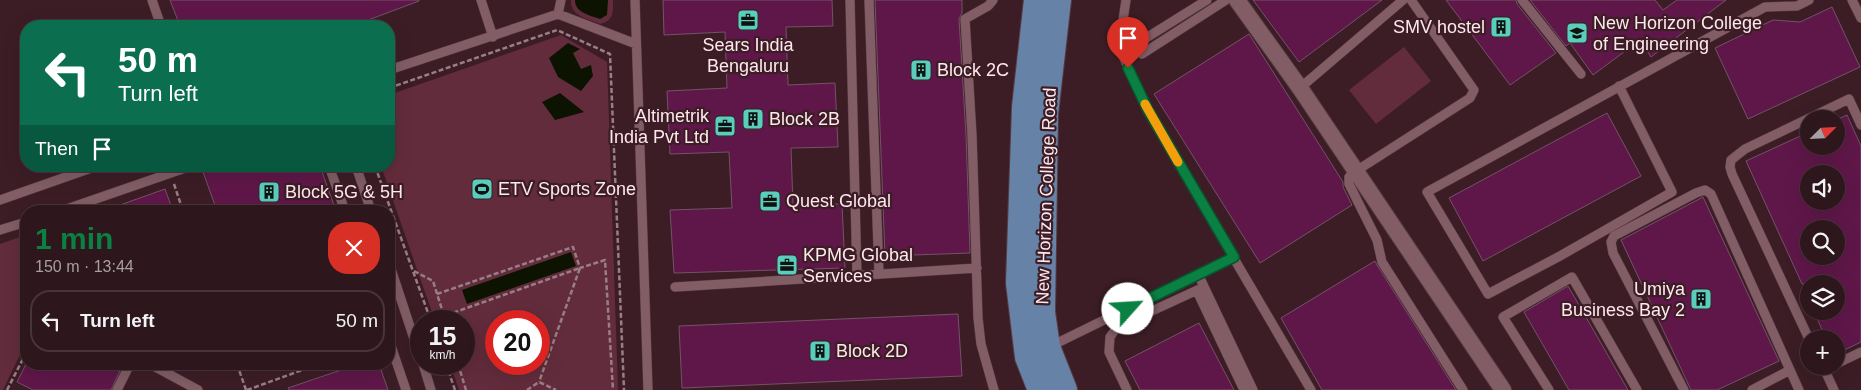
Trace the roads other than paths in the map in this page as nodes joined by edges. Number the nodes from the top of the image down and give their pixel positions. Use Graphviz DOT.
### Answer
graph roads {
  1 [pos="152,0"];
  2 [pos="481,0"];
  3 [pos="561,0"];
  4 [pos="635,0"];
  5 [pos="850,0"];
  6 [pos="869,0"];
  7 [pos="993,0"];
  8 [pos="1037,0"];
  9 [pos="1058,0"];
  10 [pos="1126,0"];
  11 [pos="1207,0"];
  12 [pos="1226,0"];
  13 [pos="1238,0"];
  14 [pos="1403,0"];
  15 [pos="1411,0"];
  16 [pos="1522,0"];
  17 [pos="1809,0"];
  18 [pos="1852,0"];
  19 [pos="558,14"];
  20 [pos="1861,18"];
  21 [pos="159,20"];
  22 [pos="493,37"];
  23 [pos="636,44"];
  24 [pos="1122,54"];
  25 [pos="1142,54"];
  26 [pos="395,68"];
  27 [pos="1581,74"];
  28 [pos="1619,86"];
  29 [pos="1300,88"];
  30 [pos="1861,125"];
  31 [pos="1356,170"];
  32 [pos="80,172"];
  33 [pos="175,172"];
  34 [pos="331,172"];
  35 [pos="358,172"];
  36 [pos="0,200"];
  37 [pos="79,205"];
  38 [pos="343,205"];
  39 [pos="369,205"];
  40 [pos="20,224"];
  41 [pos="0,230"];
  42 [pos="1234,257"];
  43 [pos="977,268"];
  44 [pos="879,274"];
  45 [pos="1198,274"];
  46 [pos="857,276"];
  47 [pos="395,281"];
  48 [pos="675,287"];
  49 [pos="1200,289"];
  50 [pos="410,327"];
  51 [pos="1806,330"];
  52 [pos="1038,352"];
  53 [pos="1861,352"];
  54 [pos="395,358"];
  55 [pos="1845,360"];
  56 [pos="127,370"];
  57 [pos="161,370"];
  58 [pos="1790,370"];
  59 [pos="427,375"];
  60 [pos="1829,375"];
  61 [pos="117,390"];
  62 [pos="198,390"];
  63 [pos="406,390"];
  64 [pos="432,390"];
  65 [pos="648,390"];
  66 [pos="994,390"];
  67 [pos="1041,390"];
  68 [pos="1064,390"];
  69 [pos="1127,390"];
  70 [pos="1244,390"];
  71 [pos="1253,390"];
  72 [pos="1311,390"];
  73 [pos="1463,390"];
  74 [pos="1503,390"];
  75 [pos="1549,390"];
  76 [pos="1637,390"];
  77 [pos="1684,390"];
  78 [pos="1752,390"];
  79 [pos="1799,390"];
  80 [pos="1834,390"];
  1 -- 21 [label="lane"];
  2 -- 22 [label="lane"];
  3 -- 19 [label="lane"];
  4 -- 23 [label="lane"];
  5 -- 46 [label="lane"];
  6 -- 44 [label="lane"];
  7 -- 43 [label="lane"];
  8 -- 52 [label="main road, New Horizon College Road"];
  9 -- 52 [label="main road, New Horizon College Road"];
  10 -- 24 [label="lane"];
  11 -- 24 [label="lane"];
  12 -- 25 [label="lane"];
  13 -- 29 [label="street"];
  14 -- 29 [label="lane"];
  15 -- 31 [label="lane"];
  16 -- 27 [label="lane"];
  17 -- 28 [label="lane"];
  18 -- 20 [label="lane"];
  19 -- 22 [label="lane"];
  19 -- 23 [label="lane"];
  22 -- 26 [label="lane"];
  23 -- 65 [label="lane"];
  24 -- 42 [label="lane"];
  28 -- 28 [label="lane"];
  29 -- 31 [label="street"];
  30 -- 51 [label="lane"];
  31 -- 73 [label="lane"];
  31 -- 74 [label="street"];
  32 -- 36 [label="lane"];
  33 -- 37 [label="lane"];
  34 -- 38 [label="lane"];
  35 -- 39 [label="lane"];
  40 -- 41 [label="lane"];
  42 -- 45 [label="lane"];
  42 -- 72 [label="lane"];
  43 -- 44 [label="lane"];
  43 -- 66 [label="lane"];
  44 -- 46 [label="lane"];
  45 -- 49 [label="lane"];
  45 -- 52 [label="lane"];
  46 -- 48 [label="lane"];
  47 -- 50 [label="lane"];
  49 -- 69 [label="lane"];
  49 -- 70 [label="lane"];
  49 -- 71 [label="lane"];
  52 -- 67 [label="main road, New Horizon College Road"];
  52 -- 68 [label="main road, New Horizon College Road"];
  53 -- 55 [label="lane"];
  54 -- 63 [label="lane"];
  56 -- 61 [label="lane"];
  57 -- 62 [label="lane"];
  58 -- 77 [label="lane"];
  58 -- 78 [label="lane"];
  58 -- 79 [label="lane"];
  59 -- 64 [label="lane"];
  60 -- 80 [label="lane"];
  75 -- 76 [label="lane"];
}
